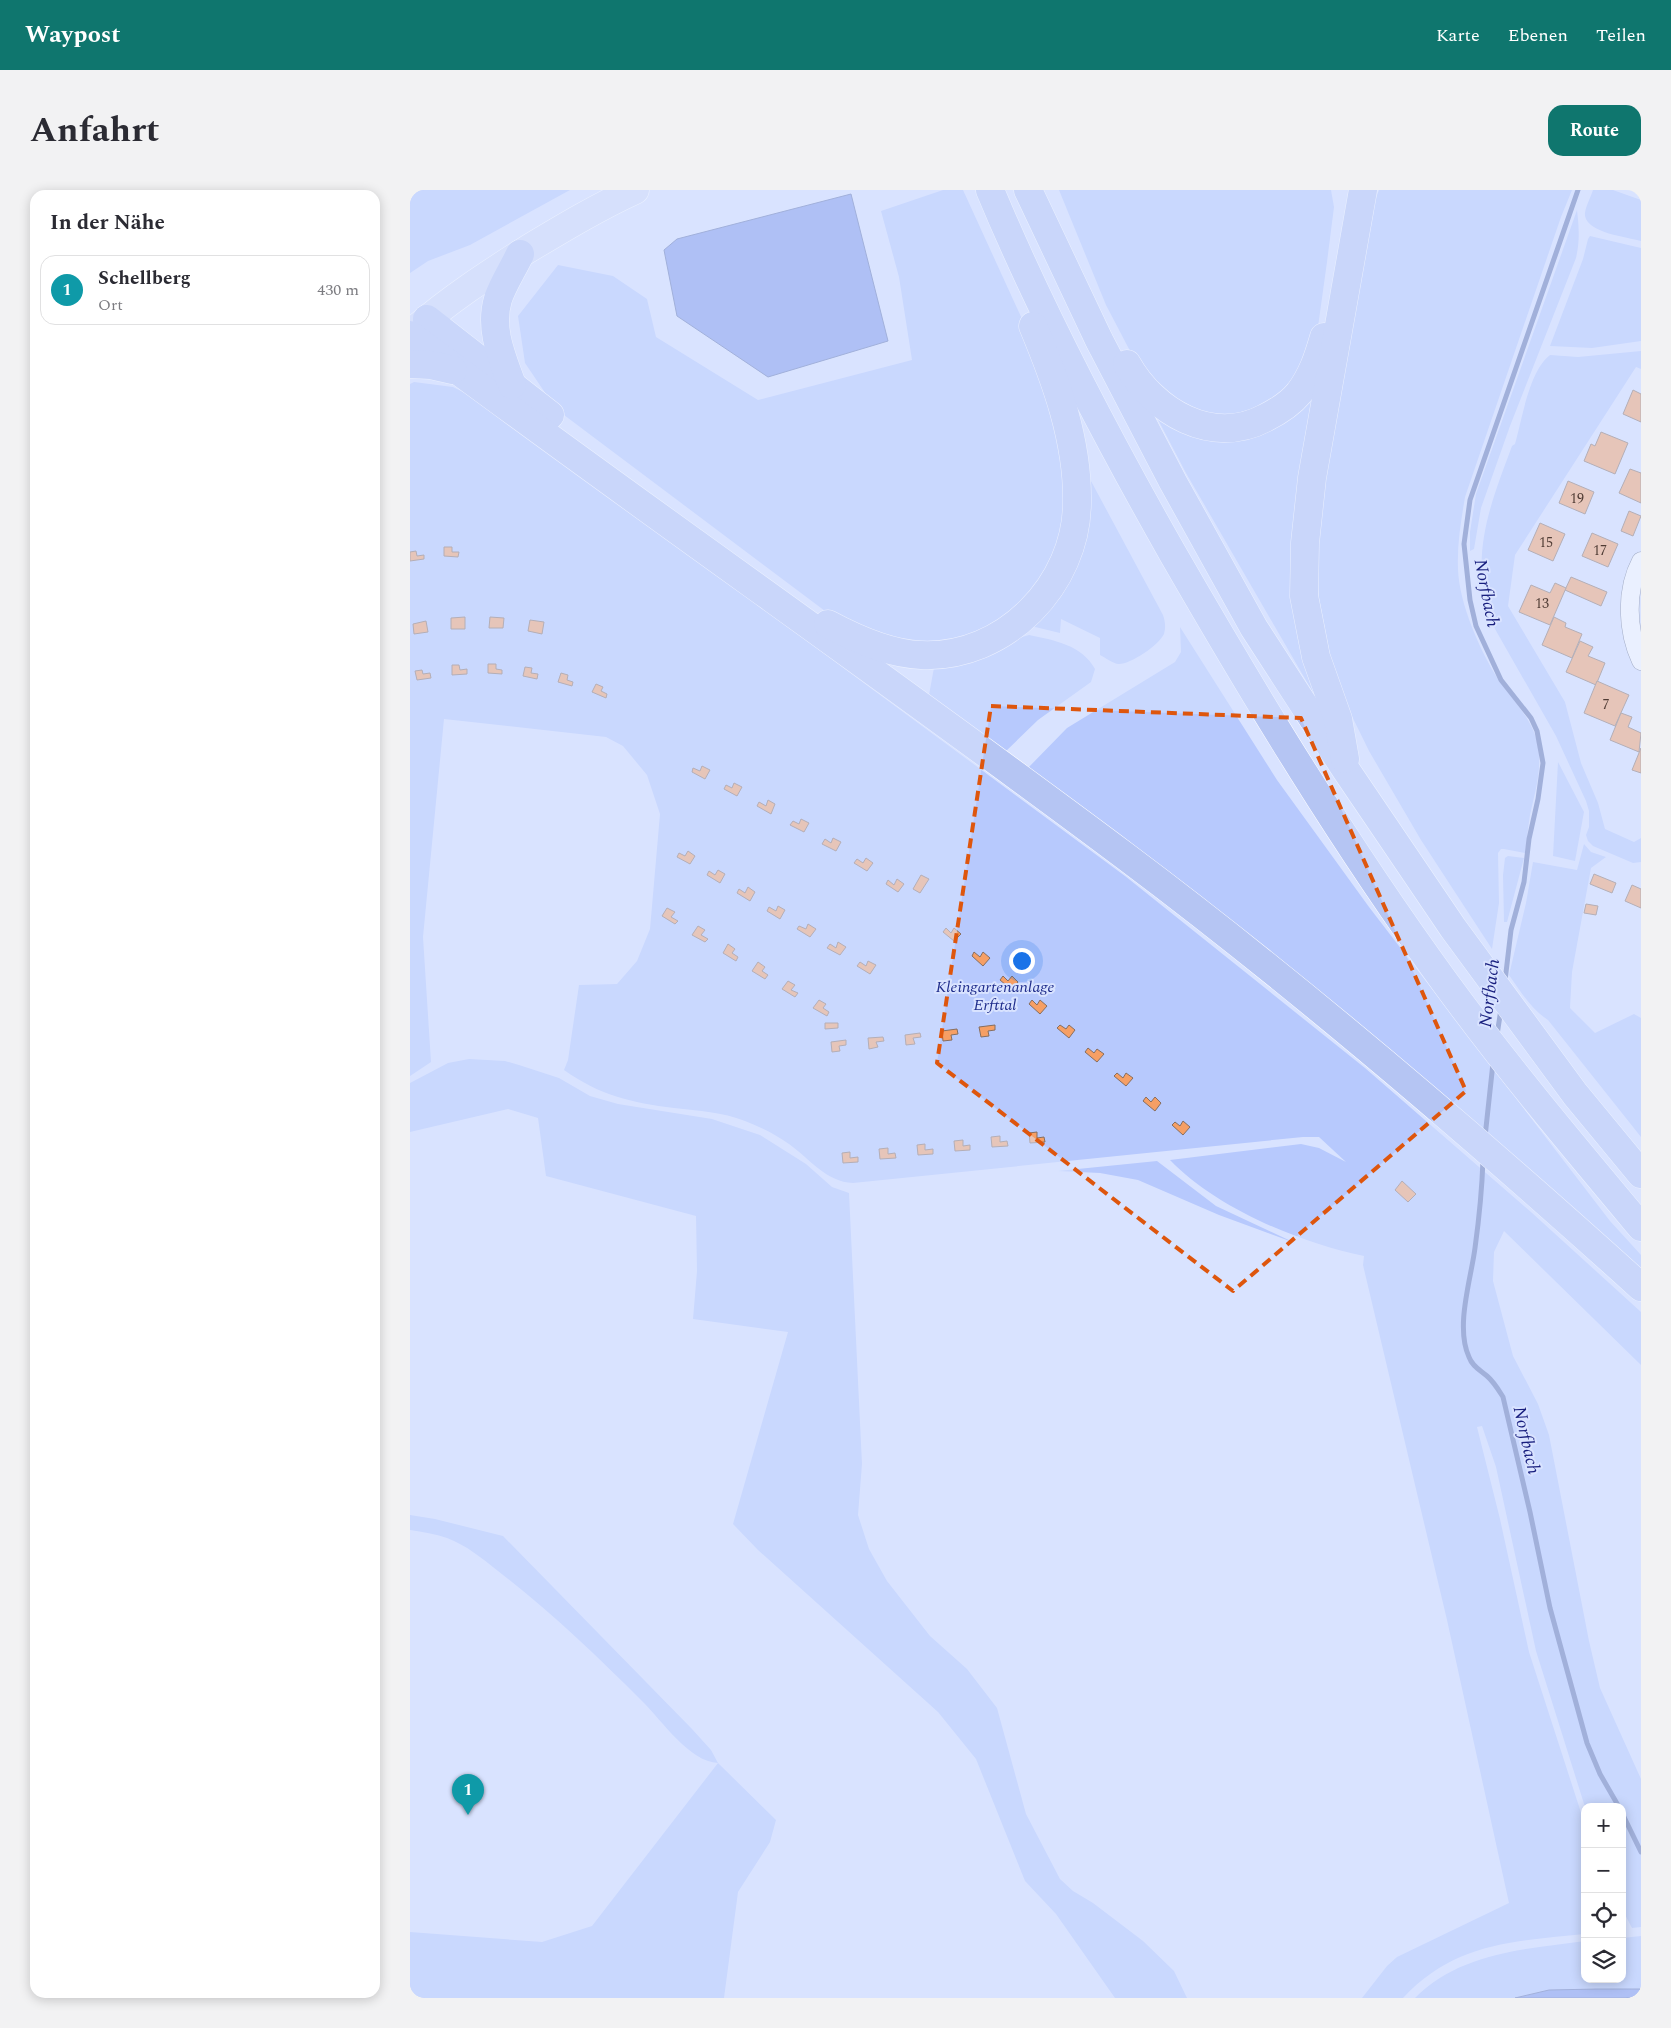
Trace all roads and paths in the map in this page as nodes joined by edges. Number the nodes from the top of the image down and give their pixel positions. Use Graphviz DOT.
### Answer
graph roads {
  1 [pos="635,190"];
  2 [pos="990,190"];
  3 [pos="1028,190"];
  4 [pos="1354,193"];
  5 [pos="1005,226"];
  6 [pos="1047,234"];
  7 [pos="520,254"];
  8 [pos="414,323"];
  9 [pos="410,364"];
  10 [pos="459,371"];
  11 [pos="513,386"];
  12 [pos="1641,561"];
  13 [pos="1641,661"];
  14 [pos="1346,770"];
  15 [pos="1641,1174"];
  16 [pos="1641,1227"];
  17 [pos="1641,1287"];
  1 -- 7 [label="main road"];
  2 -- 5 [label="highway"];
  3 -- 6 [label="highway"];
  4 -- 6 [label="highway"];
  4 -- 14 [label="highway"];
  5 -- 11 [label="highway"];
  5 -- 16 [label="highway"];
  6 -- 14 [label="highway"];
  7 -- 8 [label="main road"];
  7 -- 11 [label="highway"];
  8 -- 10 [label="highway"];
  8 -- 11 [label="highway"];
  9 -- 10 [label="highway"];
  10 -- 17 [label="highway"];
  12 -- 13 [label="street"];
  14 -- 15 [label="highway"];
}
